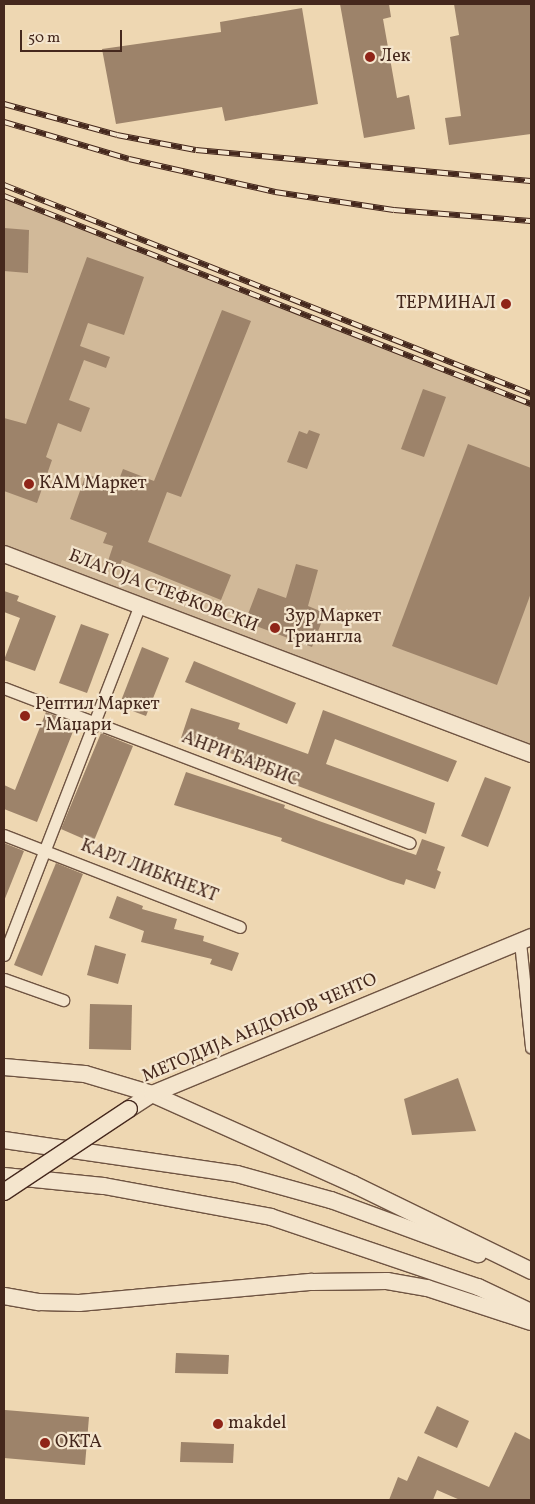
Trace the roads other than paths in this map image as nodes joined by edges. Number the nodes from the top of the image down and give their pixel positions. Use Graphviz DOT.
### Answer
graph roads {
  1 [pos="4,554"];
  2 [pos="140,604"];
  3 [pos="4,688"];
  4 [pos="94,723"];
  5 [pos="531,754"];
  6 [pos="4,835"];
  7 [pos="409,843"];
  8 [pos="45,850"];
  9 [pos="240,926"];
  10 [pos="526,940"];
  11 [pos="4,956"];
  12 [pos="4,979"];
  13 [pos="63,1000"];
  14 [pos="531,1047"];
  15 [pos="4,1067"];
  16 [pos="152,1094"];
  17 [pos="4,1140"];
  18 [pos="4,1176"];
  19 [pos="4,1192"];
  20 [pos="531,1270"];
  21 [pos="531,1278"];
  22 [pos="4,1296"];
  23 [pos="531,1312"];
  24 [pos="531,1322"];
  1 -- 2 [label="street, БЛАГОЈА СТЕФКОВСКИ"];
  2 -- 4 [label="street"];
  2 -- 5 [label="street, БЛАГОЈА СТЕФКОВСКИ"];
  3 -- 4 [label="street, АНРИ БАРБИС"];
  4 -- 7 [label="street, АНРИ БАРБИС"];
  4 -- 8 [label="street"];
  6 -- 8 [label="street, КАРЛ ЛИБКНЕХТ"];
  8 -- 9 [label="street, КАРЛ ЛИБКНЕХТ"];
  8 -- 11 [label="street"];
  10 -- 14 [label="street, МЕТОДИЈА АНДОНОВ ЧЕНТО"];
  10 -- 16 [label="street, МЕТОДИЈА АНДОНОВ ЧЕНТО"];
  12 -- 13 [label="street"];
  15 -- 16 [label="street"];
  16 -- 19 [label="street, МЕТОДИЈА АНДОНОВ ЧЕНТО, bridge"];
  16 -- 20 [label="street"];
  17 -- 21 [label="street"];
  18 -- 23 [label="street"];
  22 -- 24 [label="street"];
}
